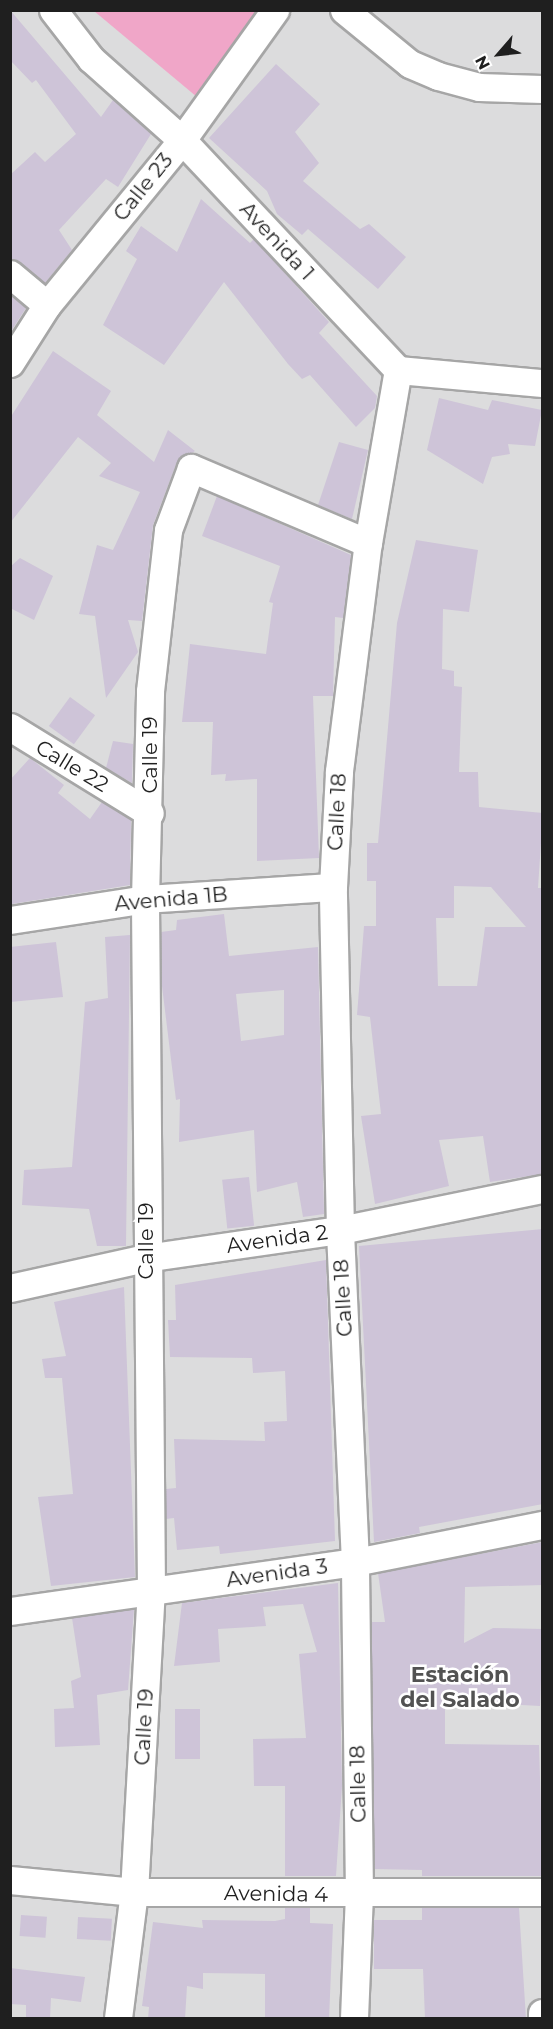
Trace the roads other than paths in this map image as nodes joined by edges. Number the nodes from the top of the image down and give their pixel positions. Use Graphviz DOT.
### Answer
graph roads {
  1 [pos="53,10"];
  2 [pos="275,10"];
  3 [pos="344,10"];
  4 [pos="543,89"];
  5 [pos="182,140"];
  6 [pos="10,274"];
  7 [pos="47,305"];
  8 [pos="10,363"];
  9 [pos="398,370"];
  10 [pos="543,383"];
  11 [pos="368,543"];
  12 [pos="16,740"];
  13 [pos="150,813"];
  14 [pos="333,887"];
  15 [pos="145,899"];
  16 [pos="10,920"];
  17 [pos="543,1189"];
  18 [pos="340,1230"];
  19 [pos="145,1258"];
  20 [pos="10,1288"];
  21 [pos="543,1526"];
  22 [pos="356,1562"];
  23 [pos="151,1590"];
  24 [pos="10,1611"];
  25 [pos="10,1880"];
  26 [pos="134,1892"];
  27 [pos="543,1892"];
  28 [pos="359,1895"];
  29 [pos="543,2013"];
  30 [pos="118,2019"];
  31 [pos="354,2019"];
  32 [pos="542,2019"];
  1 -- 5 [label="street, Avenida 1"];
  2 -- 5 [label="street, Calle 23"];
  3 -- 4 [label="street"];
  5 -- 7 [label="street, Calle 23"];
  5 -- 9 [label="street, Avenida 1"];
  6 -- 7 [label="street"];
  7 -- 8 [label="street, Calle 23"];
  9 -- 10 [label="street"];
  9 -- 11 [label="street, Calle 18"];
  11 -- 13 [label="street, Calle 19"];
  11 -- 14 [label="street, Calle 18"];
  12 -- 13 [label="street, Calle 22"];
  13 -- 15 [label="street, Calle 19"];
  14 -- 15 [label="street, Avenida 1B"];
  14 -- 18 [label="street, Calle 18"];
  15 -- 16 [label="street, Avenida 1B"];
  15 -- 19 [label="street, Calle 19"];
  17 -- 18 [label="street, Avenida 2"];
  18 -- 19 [label="street, Avenida 2"];
  18 -- 22 [label="street, Calle 18"];
  19 -- 20 [label="street, Avenida 2"];
  19 -- 23 [label="street, Calle 19"];
  21 -- 22 [label="street, Avenida 3"];
  22 -- 23 [label="street, Avenida 3"];
  22 -- 28 [label="street, Calle 18"];
  23 -- 24 [label="street, Avenida 3"];
  23 -- 26 [label="street, Calle 19"];
  25 -- 26 [label="street, Avenida 4"];
  26 -- 28 [label="street, Avenida 4"];
  26 -- 30 [label="street, Calle 19"];
  27 -- 28 [label="street, Avenida 4"];
  28 -- 31 [label="street, Calle 18"];
  29 -- 32 [label="street"];
}
